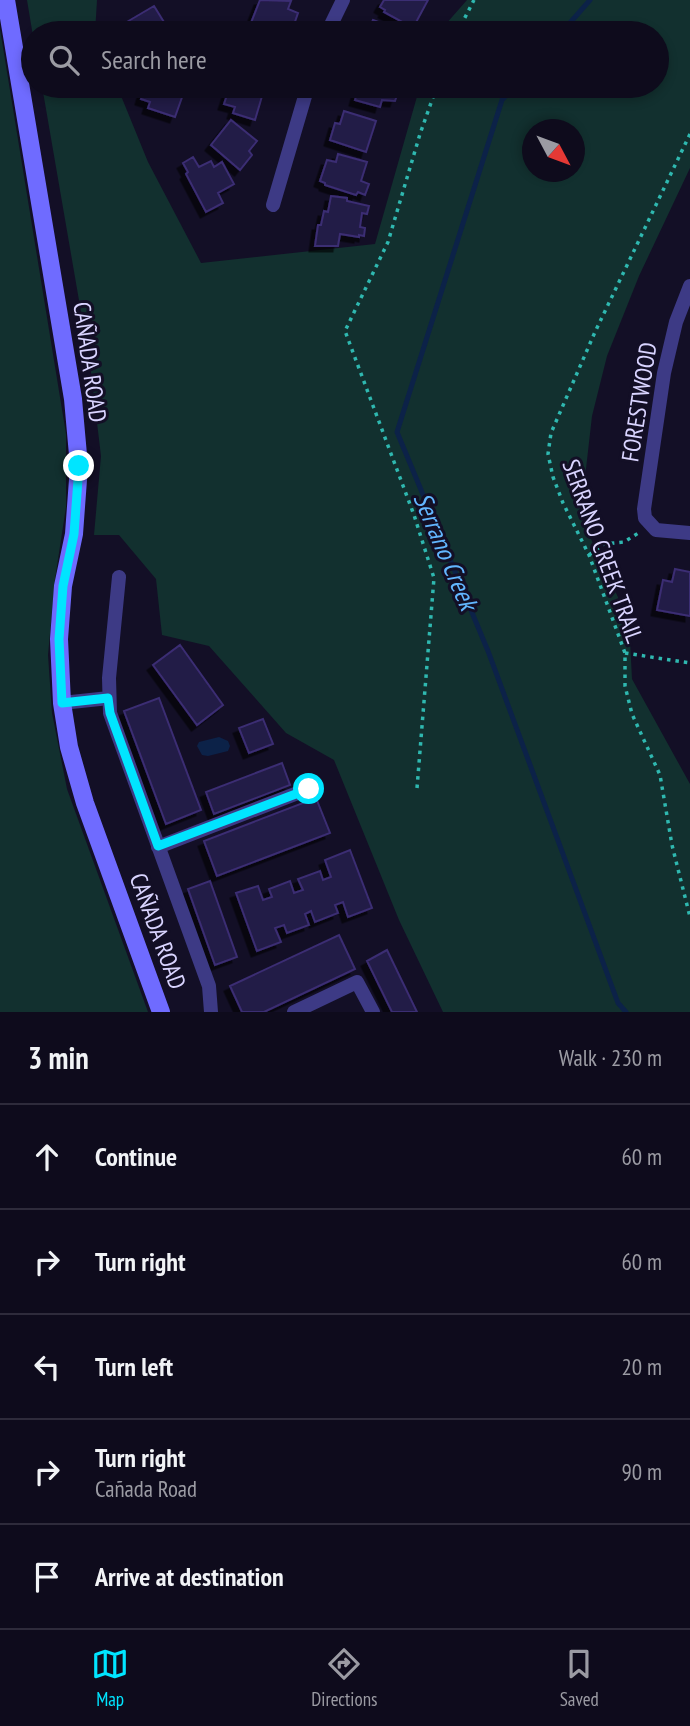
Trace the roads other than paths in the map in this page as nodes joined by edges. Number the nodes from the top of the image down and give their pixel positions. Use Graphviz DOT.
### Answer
graph roads {
  1 [pos="6,0"];
  2 [pos="343,0"];
  3 [pos="333,21"];
  4 [pos="21,91"];
  5 [pos="22,98"];
  6 [pos="305,98"];
  7 [pos="273,205"];
  8 [pos="690,286"];
  9 [pos="690,533"];
  10 [pos="119,576"];
  11 [pos="108,698"];
  12 [pos="62,703"];
  13 [pos="309,789"];
  14 [pos="158,846"];
  15 [pos="161,1012"];
  16 [pos="211,1012"];
  17 [pos="295,1012"];
  18 [pos="373,1012"];
  1 -- 4 [label="street, CAÑADA ROAD"];
  2 -- 3 [label="street"];
  5 -- 12 [label="street, CAÑADA ROAD"];
  6 -- 7 [label="street"];
  8 -- 9 [label="street, FORESTWOOD"];
  10 -- 11 [label="street"];
  11 -- 12 [label="street"];
  11 -- 14 [label="street"];
  12 -- 15 [label="street, CAÑADA ROAD"];
  13 -- 14 [label="street"];
  14 -- 16 [label="street"];
  17 -- 18 [label="street"];
}
